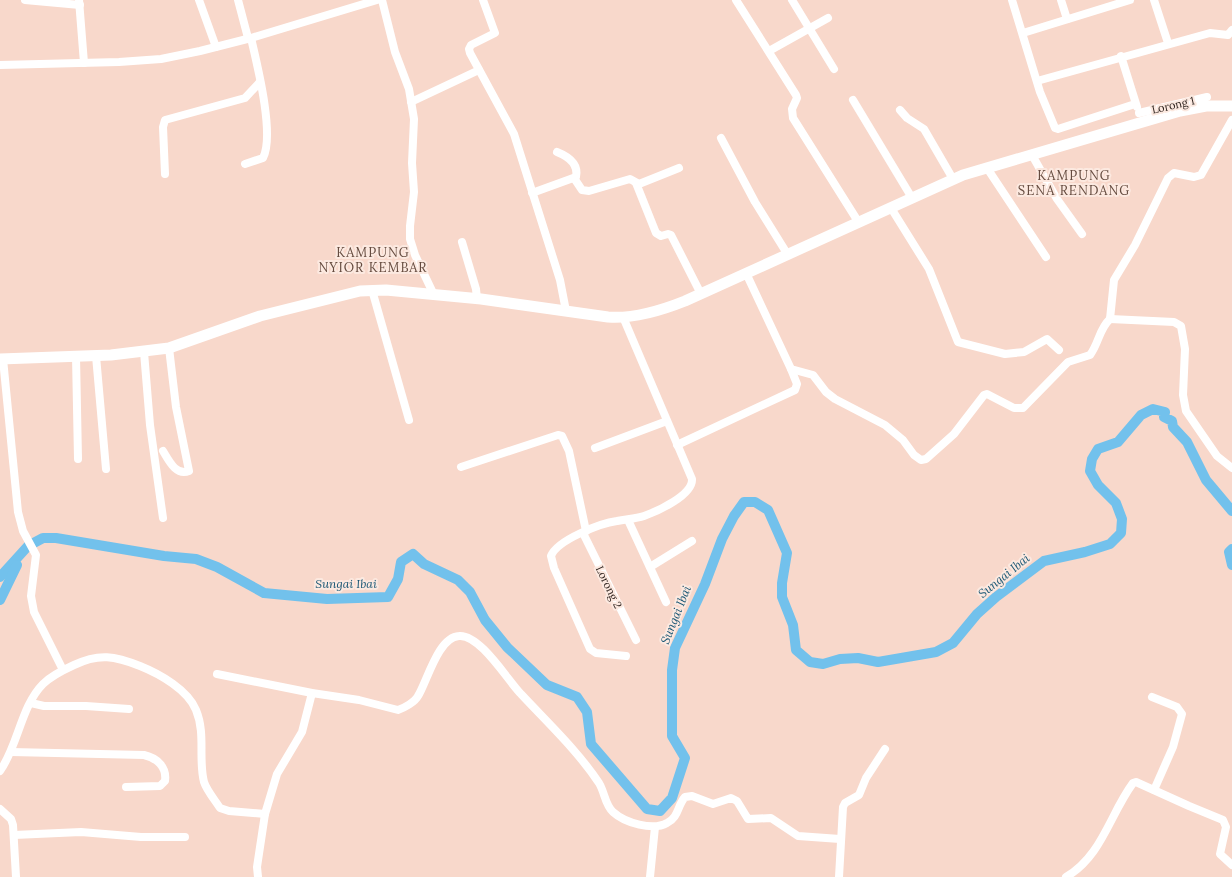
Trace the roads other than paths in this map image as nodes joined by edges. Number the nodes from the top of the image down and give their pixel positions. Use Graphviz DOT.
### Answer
graph roads {
  1 [pos="25,0"];
  2 [pos="199,0"];
  3 [pos="238,0"];
  4 [pos="377,0"];
  5 [pos="382,0"];
  6 [pos="483,0"];
  7 [pos="736,0"];
  8 [pos="792,0"];
  9 [pos="1012,0"];
  10 [pos="1061,0"];
  11 [pos="1130,0"];
  12 [pos="1154,0"];
  13 [pos="79,2"];
  14 [pos="364,2"];
  15 [pos="828,18"];
  16 [pos="1067,19"];
  17 [pos="809,28"];
  18 [pos="1232,30"];
  19 [pos="1023,33"];
  20 [pos="250,38"];
  21 [pos="1168,44"];
  22 [pos="216,47"];
  23 [pos="769,51"];
  24 [pos="1121,56"];
  25 [pos="84,63"];
  26 [pos="0,65"];
  27 [pos="834,69"];
  28 [pos="479,70"];
  29 [pos="1037,81"];
  30 [pos="260,82"];
  31 [pos="1207,97"];
  32 [pos="853,100"];
  33 [pos="411,102"];
  34 [pos="1135,104"];
  35 [pos="1232,106"];
  36 [pos="900,110"];
  37 [pos="1140,117"];
  38 [pos="1232,120"];
  39 [pos="721,138"];
  40 [pos="557,152"];
  41 [pos="1032,155"];
  42 [pos="245,164"];
  43 [pos="679,168"];
  44 [pos="988,168"];
  45 [pos="164,174"];
  46 [pos="574,178"];
  47 [pos="953,179"];
  48 [pos="636,183"];
  49 [pos="532,194"];
  50 [pos="912,198"];
  51 [pos="891,208"];
  52 [pos="859,223"];
  53 [pos="1082,234"];
  54 [pos="462,242"];
  55 [pos="788,255"];
  56 [pos="1046,257"];
  57 [pos="746,273"];
  58 [pos="372,290"];
  59 [pos="701,294"];
  60 [pos="434,295"];
  61 [pos="477,299"];
  62 [pos="566,311"];
  63 [pos="623,317"];
  64 [pos="1110,319"];
  65 [pos="169,348"];
  66 [pos="1059,350"];
  67 [pos="144,352"];
  68 [pos="76,356"];
  69 [pos="96,356"];
  70 [pos="1,359"];
  71 [pos="790,369"];
  72 [pos="409,420"];
  73 [pos="667,421"];
  74 [pos="677,445"];
  75 [pos="595,448"];
  76 [pos="162,451"];
  77 [pos="78,459"];
  78 [pos="461,467"];
  79 [pos="1232,468"];
  80 [pos="106,469"];
  81 [pos="163,518"];
  82 [pos="628,520"];
  83 [pos="584,532"];
  84 [pos="692,541"];
  85 [pos="650,567"];
  86 [pos="666,602"];
  87 [pos="636,640"];
  88 [pos="626,656"];
  89 [pos="63,670"];
  90 [pos="217,674"];
  91 [pos="312,693"];
  92 [pos="1152,697"];
  93 [pos="31,703"];
  94 [pos="128,709"];
  95 [pos="885,749"];
  96 [pos="11,752"];
  97 [pos="0,771"];
  98 [pos="126,787"];
  99 [pos="1154,790"];
  100 [pos="0,809"];
  101 [pos="265,814"];
  102 [pos="655,827"];
  103 [pos="14,836"];
  104 [pos="185,837"];
  105 [pos="840,840"];
  106 [pos="1232,865"];
  107 [pos="16,877"];
  108 [pos="258,877"];
  109 [pos="650,877"];
  110 [pos="839,877"];
  111 [pos="1066,877"];
  1 -- 13 [label="street"];
  2 -- 22 [label="street"];
  3 -- 20 [label="street"];
  4 -- 14 [label="street"];
  5 -- 33 [label="street"];
  6 -- 28 [label="street"];
  7 -- 23 [label="street"];
  8 -- 17 [label="street"];
  9 -- 19 [label="street"];
  10 -- 16 [label="street"];
  11 -- 16 [label="street"];
  12 -- 21 [label="street"];
  13 -- 25 [label="street"];
  14 -- 20 [label="street"];
  15 -- 17 [label="street"];
  16 -- 19 [label="street"];
  17 -- 23 [label="street"];
  17 -- 27 [label="street"];
  18 -- 21 [label="street"];
  19 -- 29 [label="street"];
  20 -- 22 [label="street"];
  20 -- 30 [label="street"];
  21 -- 24 [label="street"];
  22 -- 25 [label="street"];
  23 -- 52 [label="street"];
  24 -- 29 [label="street"];
  24 -- 34 [label="street"];
  25 -- 26 [label="street"];
  28 -- 33 [label="street"];
  28 -- 49 [label="street"];
  29 -- 34 [label="street"];
  30 -- 42 [label="street"];
  30 -- 45 [label="street"];
  31 -- 37 [label="street, Lorong 1"];
  32 -- 50 [label="street"];
  33 -- 60 [label="street"];
  34 -- 37 [label="street"];
  35 -- 37 [label="main road"];
  36 -- 47 [label="street"];
  37 -- 41 [label="main road"];
  38 -- 64 [label="street"];
  39 -- 55 [label="street"];
  40 -- 46 [label="street"];
  41 -- 44 [label="main road"];
  41 -- 53 [label="street"];
  43 -- 48 [label="street"];
  44 -- 47 [label="main road"];
  44 -- 56 [label="street"];
  46 -- 48 [label="street"];
  46 -- 49 [label="street"];
  47 -- 50 [label="main road"];
  48 -- 59 [label="street"];
  49 -- 62 [label="street"];
  50 -- 51 [label="main road"];
  51 -- 52 [label="main road"];
  51 -- 66 [label="street"];
  52 -- 55 [label="main road"];
  54 -- 61 [label="street"];
  55 -- 57 [label="main road"];
  57 -- 59 [label="main road"];
  57 -- 71 [label="street"];
  58 -- 60 [label="main road"];
  58 -- 65 [label="main road"];
  58 -- 72 [label="street"];
  59 -- 63 [label="main road"];
  60 -- 61 [label="main road"];
  61 -- 62 [label="main road"];
  62 -- 63 [label="main road"];
  63 -- 73 [label="street"];
  64 -- 71 [label="street"];
  64 -- 79 [label="street"];
  65 -- 67 [label="main road"];
  65 -- 76 [label="street"];
  67 -- 69 [label="main road"];
  67 -- 81 [label="street"];
  68 -- 69 [label="main road"];
  68 -- 70 [label="main road"];
  68 -- 77 [label="street"];
  69 -- 80 [label="street"];
  70 -- 89 [label="street"];
  71 -- 74 [label="street"];
  73 -- 74 [label="street"];
  73 -- 75 [label="street"];
  74 -- 82 [label="street"];
  78 -- 83 [label="street, Lorong 2"];
  82 -- 83 [label="street"];
  82 -- 85 [label="street"];
  83 -- 87 [label="street, Lorong 2"];
  83 -- 88 [label="street"];
  84 -- 85 [label="street"];
  85 -- 86 [label="street"];
  89 -- 93 [label="street"];
  89 -- 101 [label="street"];
  90 -- 91 [label="street"];
  91 -- 101 [label="street"];
  91 -- 102 [label="street"];
  92 -- 99 [label="street"];
  93 -- 94 [label="street"];
  93 -- 96 [label="street"];
  95 -- 105 [label="street"];
  96 -- 97 [label="street"];
  96 -- 98 [label="street"];
  99 -- 106 [label="street"];
  99 -- 111 [label="street"];
  100 -- 103 [label="street"];
  101 -- 108 [label="street"];
  102 -- 105 [label="street"];
  102 -- 109 [label="street"];
  103 -- 104 [label="street"];
  103 -- 107 [label="street"];
  105 -- 110 [label="street"];
}
